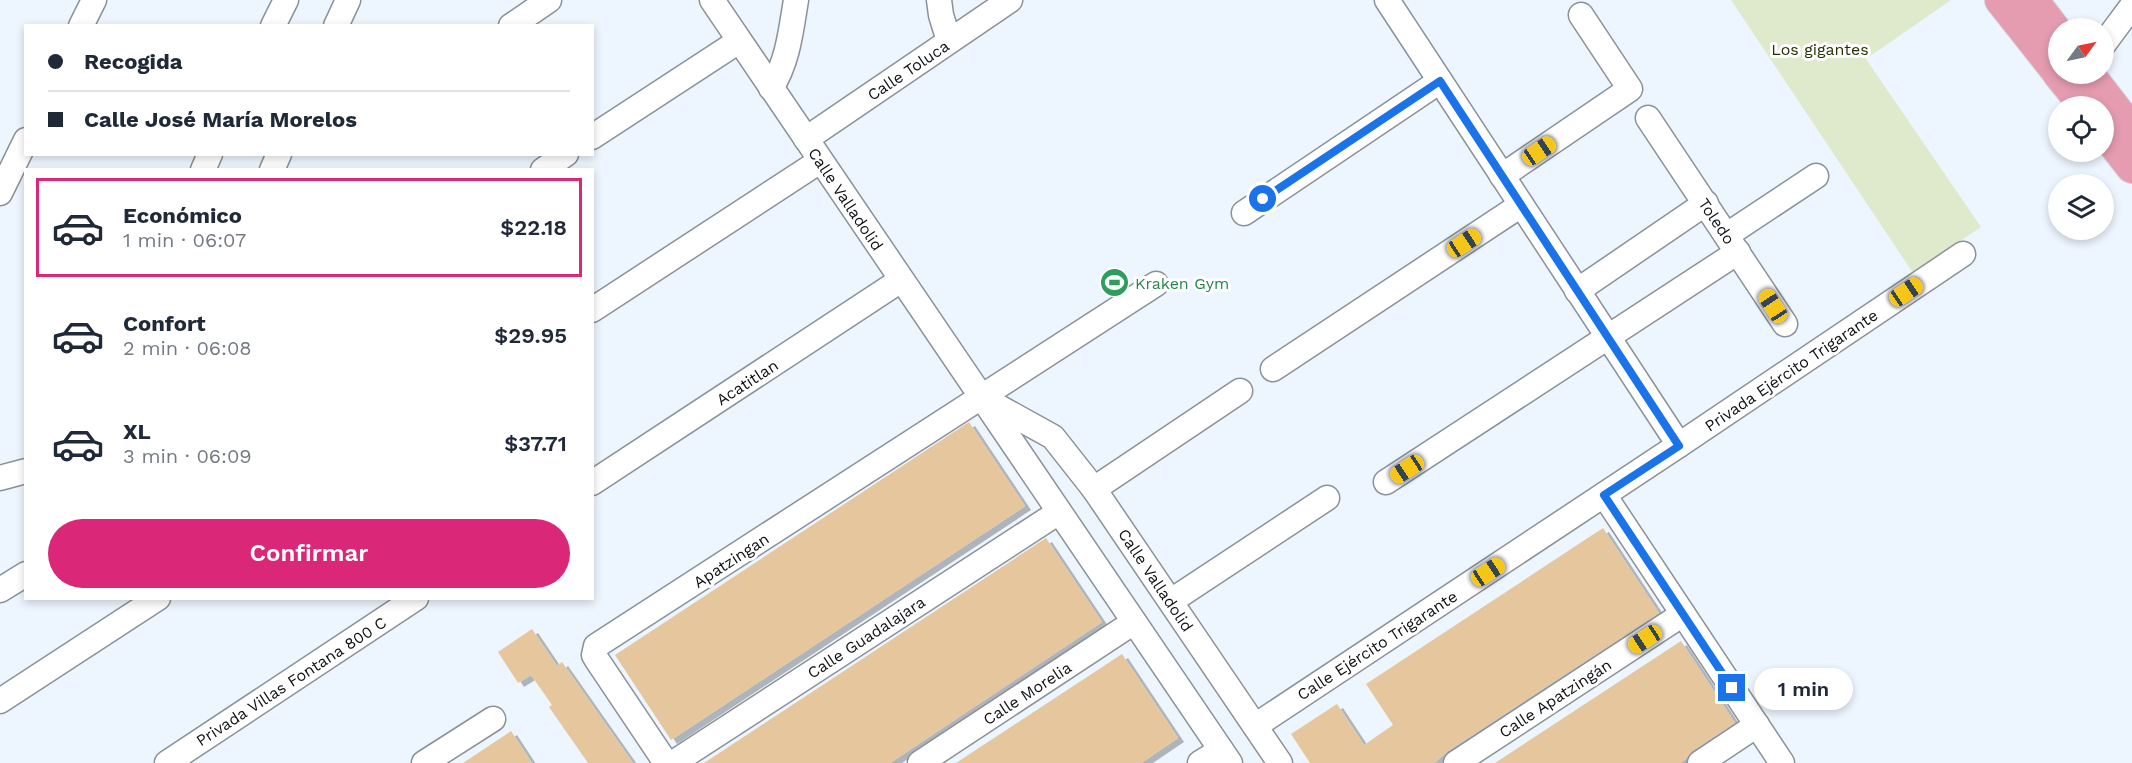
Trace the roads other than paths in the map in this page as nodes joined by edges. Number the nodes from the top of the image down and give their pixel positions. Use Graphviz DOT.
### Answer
graph roads {
  1 [pos="94,0"];
  2 [pos="286,0"];
  3 [pos="348,0"];
  4 [pos="549,0"];
  5 [pos="712,0"];
  6 [pos="796,0"];
  7 [pos="939,0"];
  8 [pos="1010,0"];
  9 [pos="1387,0"];
  10 [pos="2001,0"];
  11 [pos="2032,0"];
  12 [pos="2132,6"];
  13 [pos="1581,15"];
  14 [pos="2048,21"];
  15 [pos="82,24"];
  16 [pos="274,24"];
  17 [pos="337,24"];
  18 [pos="514,24"];
  19 [pos="2114,30"];
  20 [pos="739,40"];
  21 [pos="950,41"];
  22 [pos="2048,60"];
  23 [pos="1440,81"];
  24 [pos="2067,84"];
  25 [pos="2096,84"];
  26 [pos="771,88"];
  27 [pos="2077,96"];
  28 [pos="1648,118"];
  29 [pos="2132,131"];
  30 [pos="594,136"];
  31 [pos="806,139"];
  32 [pos="24,144"];
  33 [pos="2114,144"];
  34 [pos="563,156"];
  35 [pos="820,161"];
  36 [pos="2132,167"];
  37 [pos="546,168"];
  38 [pos="1502,176"];
  39 [pos="1816,176"];
  40 [pos="0,193"];
  41 [pos="1706,203"];
  42 [pos="1521,205"];
  43 [pos="1244,213"];
  44 [pos="1732,243"];
  45 [pos="1963,254"];
  46 [pos="901,280"];
  47 [pos="1156,284"];
  48 [pos="1577,291"];
  49 [pos="594,309"];
  50 [pos="1785,324"];
  51 [pos="1608,338"];
  52 [pos="1273,369"];
  53 [pos="1240,391"];
  54 [pos="981,398"];
  55 [pos="1679,446"];
  56 [pos="24,472"];
  57 [pos="0,478"];
  58 [pos="594,482"];
  59 [pos="1386,482"];
  60 [pos="1094,489"];
  61 [pos="1604,495"];
  62 [pos="1327,498"];
  63 [pos="1059,512"];
  64 [pos="24,574"];
  65 [pos="0,590"];
  66 [pos="155,600"];
  67 [pos="413,600"];
  68 [pos="1171,601"];
  69 [pos="1683,614"];
  70 [pos="1134,622"];
  71 [pos="0,701"];
  72 [pos="493,719"];
  73 [pos="1757,725"];
  74 [pos="1255,726"];
  75 [pos="1225,756"];
  76 [pos="167,763"];
  77 [pos="424,763"];
  78 [pos="666,763"];
  79 [pos="672,763"];
  80 [pos="920,763"];
  81 [pos="1200,763"];
  82 [pos="1281,763"];
  83 [pos="1456,763"];
  84 [pos="1700,763"];
  85 [pos="1782,763"];
  1 -- 15 [label="street"];
  2 -- 16 [label="street"];
  3 -- 17 [label="street"];
  4 -- 18 [label="street"];
  5 -- 20 [label="street, Calle Valladolid"];
  6 -- 26 [label="street"];
  7 -- 21 [label="street"];
  8 -- 21 [label="street, Calle Toluca"];
  9 -- 23 [label="street"];
  10 -- 22 [label="main road"];
  11 -- 14 [label="main road"];
  12 -- 19 [label="street"];
  13 -- 38 [label="street"];
  20 -- 26 [label="street, Calle Valladolid"];
  20 -- 30 [label="street"];
  21 -- 31 [label="street, Calle Toluca"];
  23 -- 38 [label="street"];
  23 -- 43 [label="street"];
  24 -- 27 [label="main road"];
  25 -- 29 [label="main road"];
  26 -- 31 [label="street, Calle Valladolid"];
  28 -- 41 [label="street, Toledo"];
  31 -- 35 [label="street, Calle Valladolid"];
  32 -- 40 [label="street"];
  33 -- 36 [label="main road"];
  34 -- 37 [label="street"];
  35 -- 46 [label="street, Calle Valladolid"];
  35 -- 49 [label="street"];
  38 -- 42 [label="street"];
  39 -- 44 [label="street"];
  41 -- 44 [label="street, Toledo"];
  41 -- 48 [label="street"];
  42 -- 48 [label="street"];
  42 -- 52 [label="street"];
  44 -- 50 [label="street, Toledo"];
  44 -- 51 [label="street"];
  45 -- 55 [label="street, Privada Ejército Trigarante"];
  46 -- 54 [label="street, Calle Valladolid"];
  46 -- 58 [label="street, Acatitlan"];
  47 -- 54 [label="street, Apatzingan"];
  48 -- 51 [label="street"];
  51 -- 55 [label="street"];
  51 -- 59 [label="street"];
  53 -- 60 [label="street"];
  54 -- 60 [label="street, Calle Valladolid"];
  54 -- 63 [label="street, Calle Valladolid"];
  54 -- 78 [label="street, Apatzingan"];
  55 -- 61 [label="street, Calle Ejército Trigarante"];
  56 -- 57 [label="street"];
  60 -- 68 [label="street, Calle Valladolid"];
  61 -- 69 [label="street"];
  61 -- 74 [label="street, Calle Ejército Trigarante"];
  62 -- 68 [label="street"];
  63 -- 70 [label="street, Calle Valladolid"];
  63 -- 79 [label="street, Calle Guadalajara"];
  64 -- 65 [label="street"];
  66 -- 71 [label="street"];
  67 -- 76 [label="street, Privada Villas Fontana 800 C"];
  68 -- 74 [label="street, Calle Valladolid"];
  69 -- 73 [label="street"];
  69 -- 83 [label="street, Calle Apatzingán"];
  70 -- 75 [label="street, Calle Valladolid"];
  70 -- 80 [label="street, Calle Morelia"];
  72 -- 77 [label="street"];
  73 -- 84 [label="street"];
  73 -- 85 [label="street"];
  74 -- 82 [label="street, Calle Valladolid"];
  75 -- 81 [label="street"];
}
